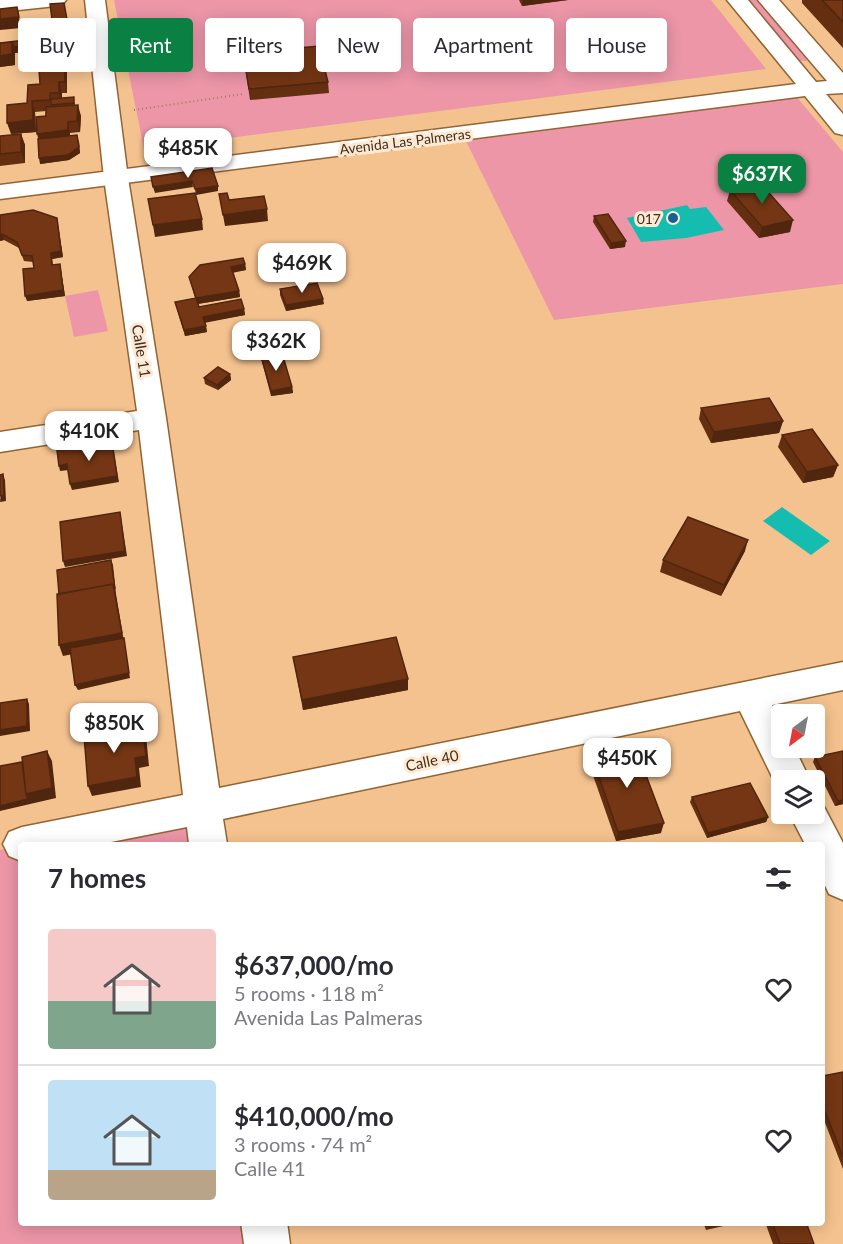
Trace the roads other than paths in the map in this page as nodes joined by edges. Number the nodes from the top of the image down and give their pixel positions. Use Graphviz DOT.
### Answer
graph roads {
  1 [pos="56,0"];
  2 [pos="95,0"];
  3 [pos="737,0"];
  4 [pos="768,0"];
  5 [pos="0,6"];
  6 [pos="841,81"];
  7 [pos="806,84"];
  8 [pos="843,128"];
  9 [pos="115,172"];
  10 [pos="0,180"];
  11 [pos="0,192"];
  12 [pos="152,418"];
  13 [pos="0,442"];
  14 [pos="843,676"];
  15 [pos="749,694"];
  16 [pos="787,770"];
  17 [pos="203,808"];
  18 [pos="814,824"];
  19 [pos="36,842"];
  20 [pos="208,842"];
  21 [pos="823,842"];
  22 [pos="18,846"];
  23 [pos="825,847"];
  24 [pos="0,849"];
  25 [pos="843,882"];
  26 [pos="265,1226"];
  27 [pos="267,1244"];
  1 -- 5 [label="street"];
  2 -- 9 [label="street, Calle 11"];
  3 -- 7 [label="street"];
  4 -- 6 [label="street"];
  6 -- 7 [label="street, Avenida Las Palmeras"];
  7 -- 8 [label="street"];
  7 -- 9 [label="street, Avenida Las Palmeras"];
  9 -- 10 [label="street, Avenida Las Palmeras"];
  9 -- 11 [label="street, Avenida Las Palmeras"];
  9 -- 12 [label="street, Calle 11"];
  12 -- 13 [label="street"];
  12 -- 17 [label="street, Calle 11"];
  14 -- 15 [label="street, Calle 40"];
  15 -- 16 [label="street"];
  15 -- 17 [label="street, Calle 40"];
  17 -- 19 [label="street, Calle 40"];
  17 -- 20 [label="street, Calle 11"];
  18 -- 21 [label="street"];
  22 -- 24 [label="street, Calle 40"];
  23 -- 25 [label="street"];
  26 -- 27 [label="street"];
}
